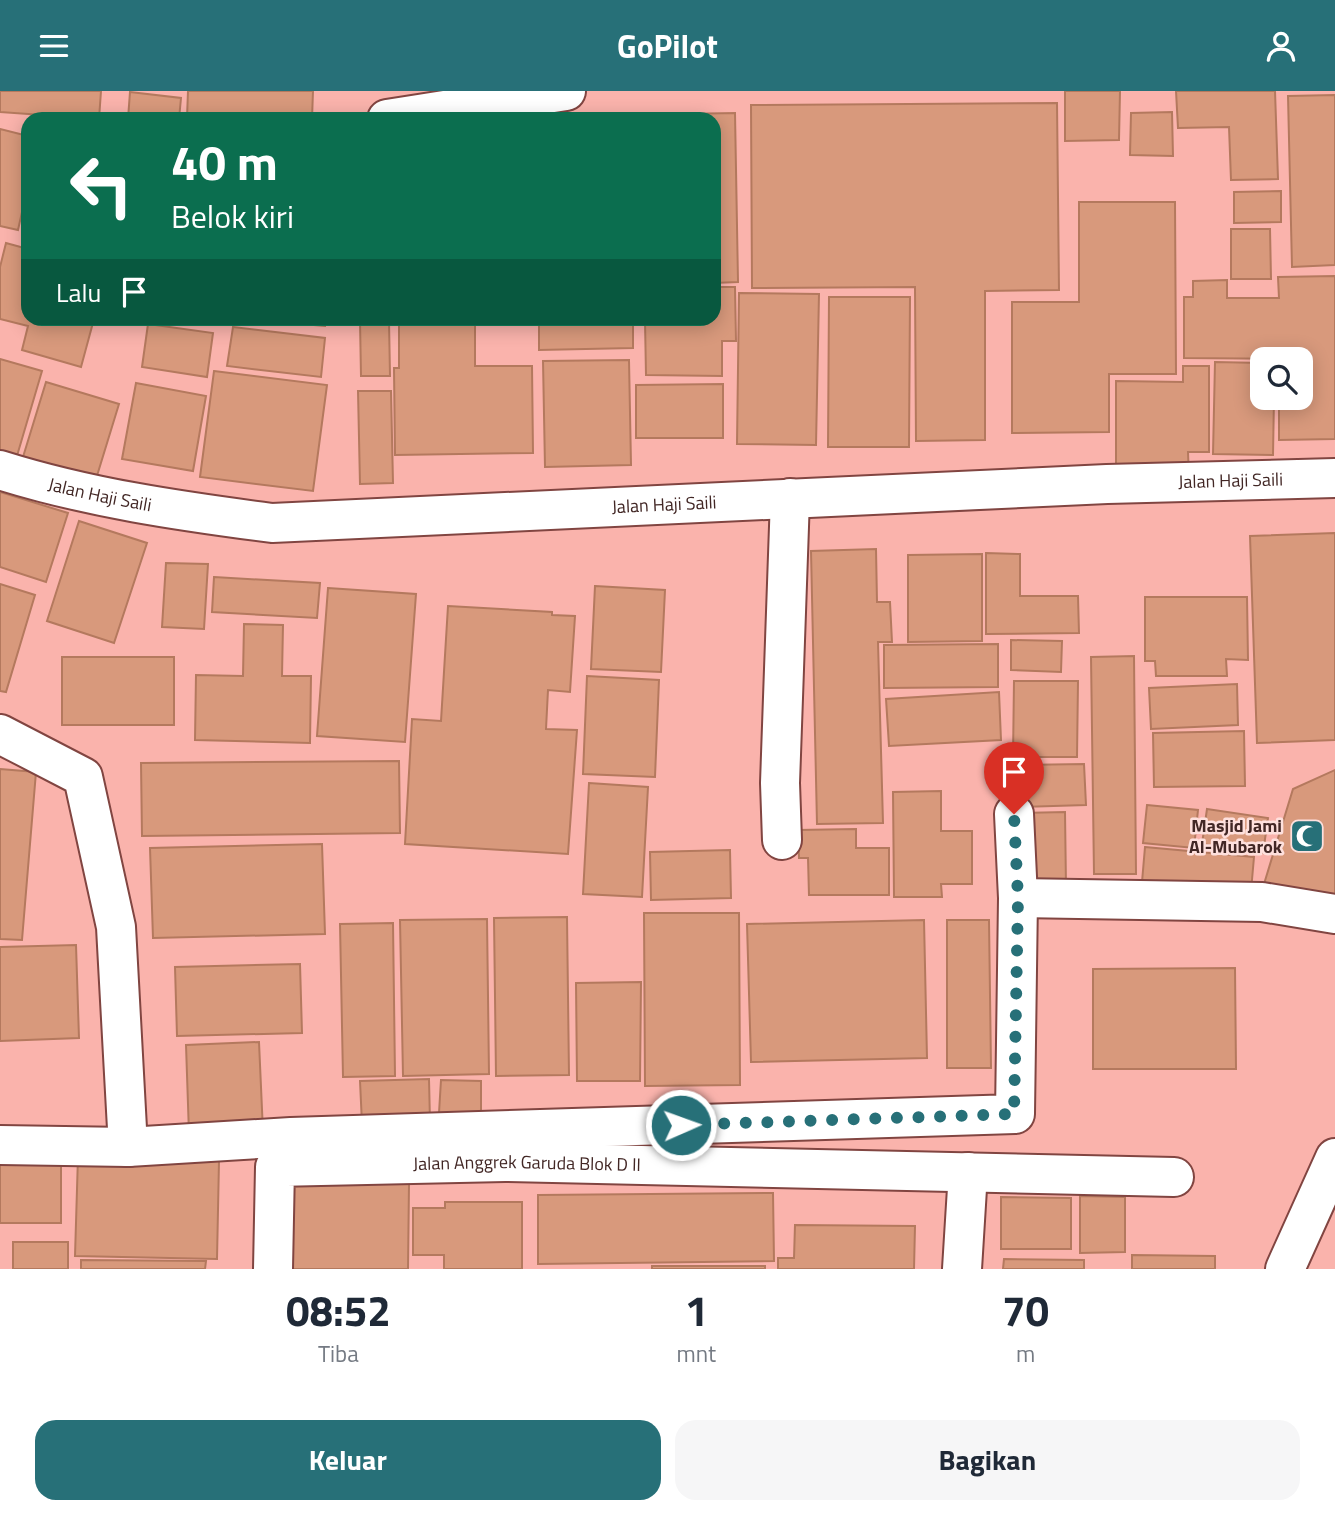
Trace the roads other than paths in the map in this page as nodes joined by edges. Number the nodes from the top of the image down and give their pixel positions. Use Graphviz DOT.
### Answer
graph roads {
  1 [pos="566,91"];
  2 [pos="432,112"];
  3 [pos="0,470"];
  4 [pos="1335,478"];
  5 [pos="790,498"];
  6 [pos="0,734"];
  7 [pos="1014,814"];
  8 [pos="782,840"];
  9 [pos="1018,898"];
  10 [pos="1335,914"];
  11 [pos="0,1145"];
  12 [pos="128,1147"];
  13 [pos="1335,1158"];
  14 [pos="968,1173"];
  15 [pos="1174,1177"];
  16 [pos="273,1269"];
  17 [pos="962,1269"];
  18 [pos="1285,1269"];
  1 -- 2 [label="street"];
  3 -- 5 [label="street, Jalan Haji Saili"];
  4 -- 5 [label="street, Jalan Haji Saili"];
  5 -- 8 [label="street"];
  6 -- 12 [label="street"];
  7 -- 9 [label="street"];
  9 -- 10 [label="street"];
  9 -- 12 [label="street"];
  11 -- 12 [label="street"];
  13 -- 18 [label="street"];
  14 -- 15 [label="street, Jalan Anggrek Garuda Blok D II"];
  14 -- 16 [label="street, Jalan Anggrek Garuda Blok D II"];
  14 -- 17 [label="street"];
}
